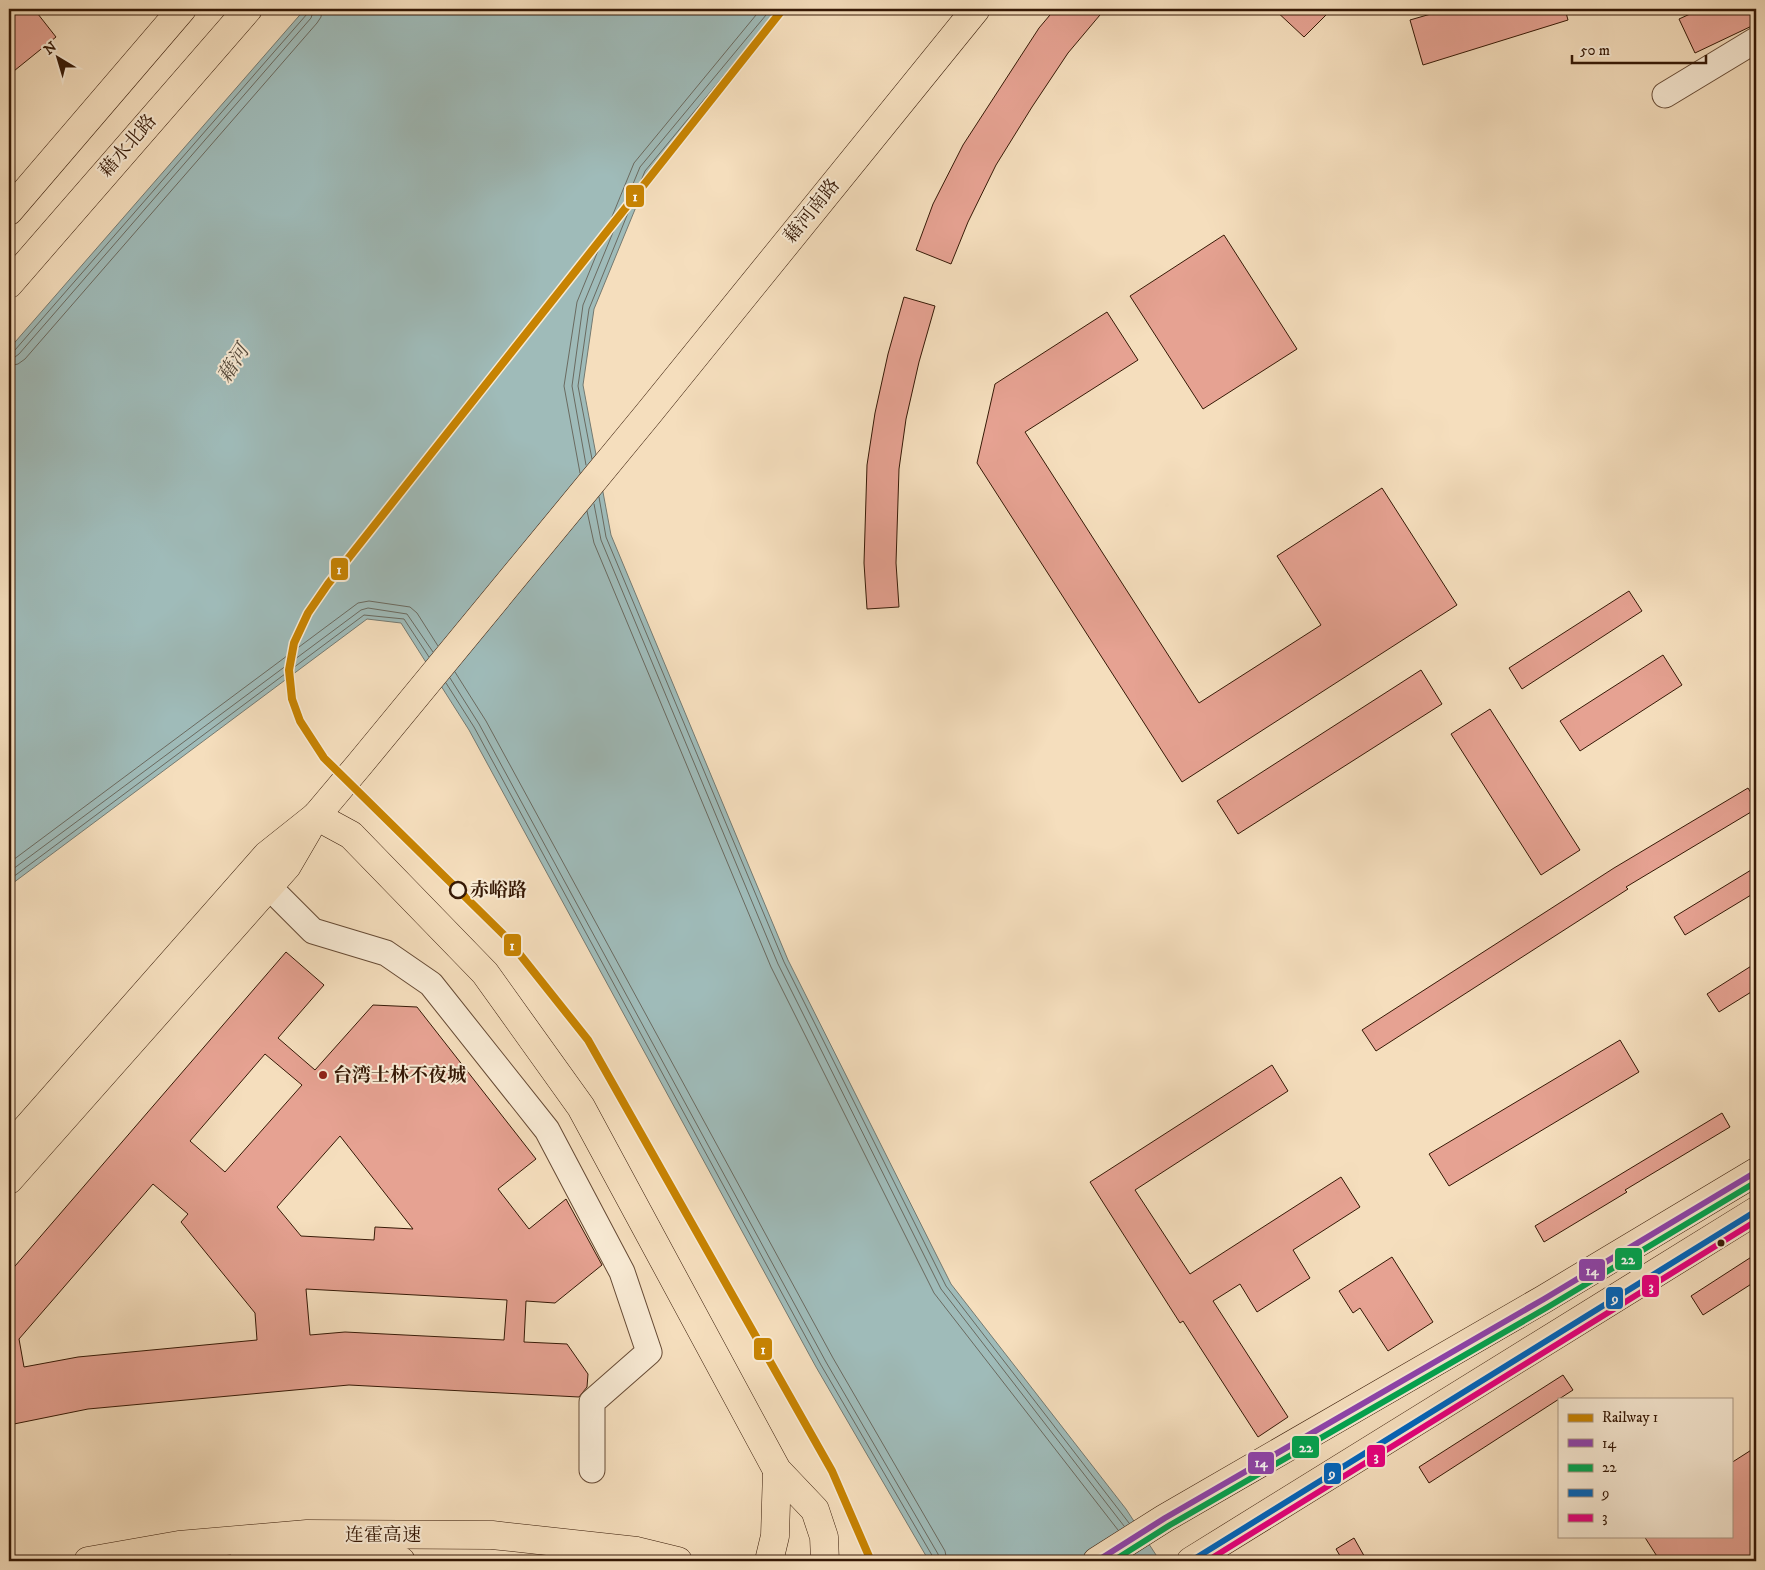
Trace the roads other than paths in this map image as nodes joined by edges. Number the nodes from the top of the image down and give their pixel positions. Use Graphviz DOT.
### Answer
graph roads {
  1 [pos="182,9"];
  2 [pos="248,9"];
  3 [pos="976,9"];
  4 [pos="1756,40"];
  5 [pos="1665,95"];
  6 [pos="9,211"];
  7 [pos="9,284"];
  8 [pos="316,816"];
  9 [pos="269,887"];
  10 [pos="9,1148"];
  11 [pos="1756,1172"];
  12 [pos="9,1180"];
  13 [pos="1756,1211"];
  14 [pos="592,1470"];
  15 [pos="777,1470"];
  16 [pos="88,1561"];
  17 [pos="243,1561"];
  18 [pos="401,1561"];
  19 [pos="678,1561"];
  20 [pos="769,1561"];
  21 [pos="825,1561"];
  22 [pos="1097,1561"];
  23 [pos="1190,1561"];
  1 -- 6 [label="main road"];
  2 -- 7 [label="main road, 藉水北路"];
  3 -- 8 [label="main road, 藉河南路"];
  4 -- 5 [label="street"];
  8 -- 9 [label="main road"];
  8 -- 10 [label="main road"];
  8 -- 15 [label="main road"];
  9 -- 12 [label="main road"];
  9 -- 14 [label="street"];
  11 -- 22 [label="main road"];
  13 -- 23 [label="main road"];
  15 -- 20 [label="main road"];
  15 -- 21 [label="main road"];
  16 -- 19 [label="main road, 连霍高速"];
  17 -- 18 [label="main road, 连霍高速"];
}
